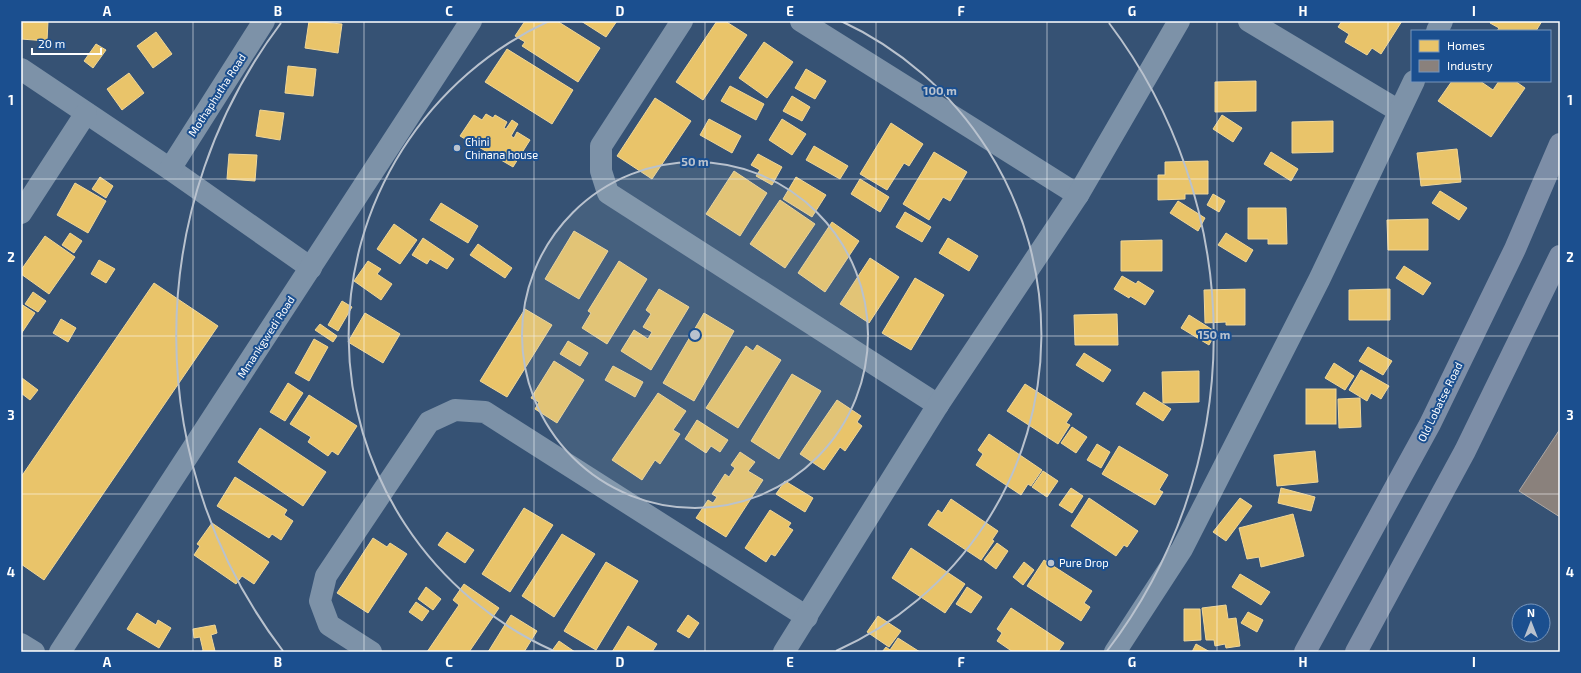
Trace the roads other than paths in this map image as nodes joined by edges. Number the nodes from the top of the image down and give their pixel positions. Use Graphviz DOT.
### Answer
graph roads {
  1 [pos="264,21"];
  2 [pos="471,21"];
  3 [pos="682,21"];
  4 [pos="801,21"];
  5 [pos="1179,21"];
  6 [pos="1249,21"];
  7 [pos="21,69"];
  8 [pos="1414,82"];
  9 [pos="1399,112"];
  10 [pos="86,113"];
  11 [pos="1560,144"];
  12 [pos="170,169"];
  13 [pos="1078,195"];
  14 [pos="21,213"];
  15 [pos="1560,256"];
  16 [pos="311,268"];
  17 [pos="938,405"];
  18 [pos="807,617"];
  19 [pos="21,644"];
  20 [pos="34,652"];
  21 [pos="60,652"];
  22 [pos="371,652"];
  23 [pos="784,652"];
  24 [pos="1115,652"];
  25 [pos="1305,652"];
  26 [pos="1356,652"];
  1 -- 12 [label="street, Mothaphutha Road"];
  2 -- 16 [label="street, Mmankgwedi Road"];
  3 -- 17 [label="street"];
  4 -- 13 [label="street"];
  5 -- 13 [label="street"];
  6 -- 9 [label="street"];
  7 -- 10 [label="street"];
  8 -- 9 [label="street"];
  9 -- 24 [label="street"];
  10 -- 12 [label="street"];
  10 -- 14 [label="street"];
  11 -- 25 [label="main road, Old Lobatse Road"];
  12 -- 16 [label="street"];
  13 -- 17 [label="street"];
  15 -- 26 [label="main road"];
  16 -- 21 [label="street, Mmankgwedi Road"];
  17 -- 18 [label="street"];
  18 -- 22 [label="street"];
  18 -- 23 [label="street"];
  19 -- 20 [label="street"];
}
